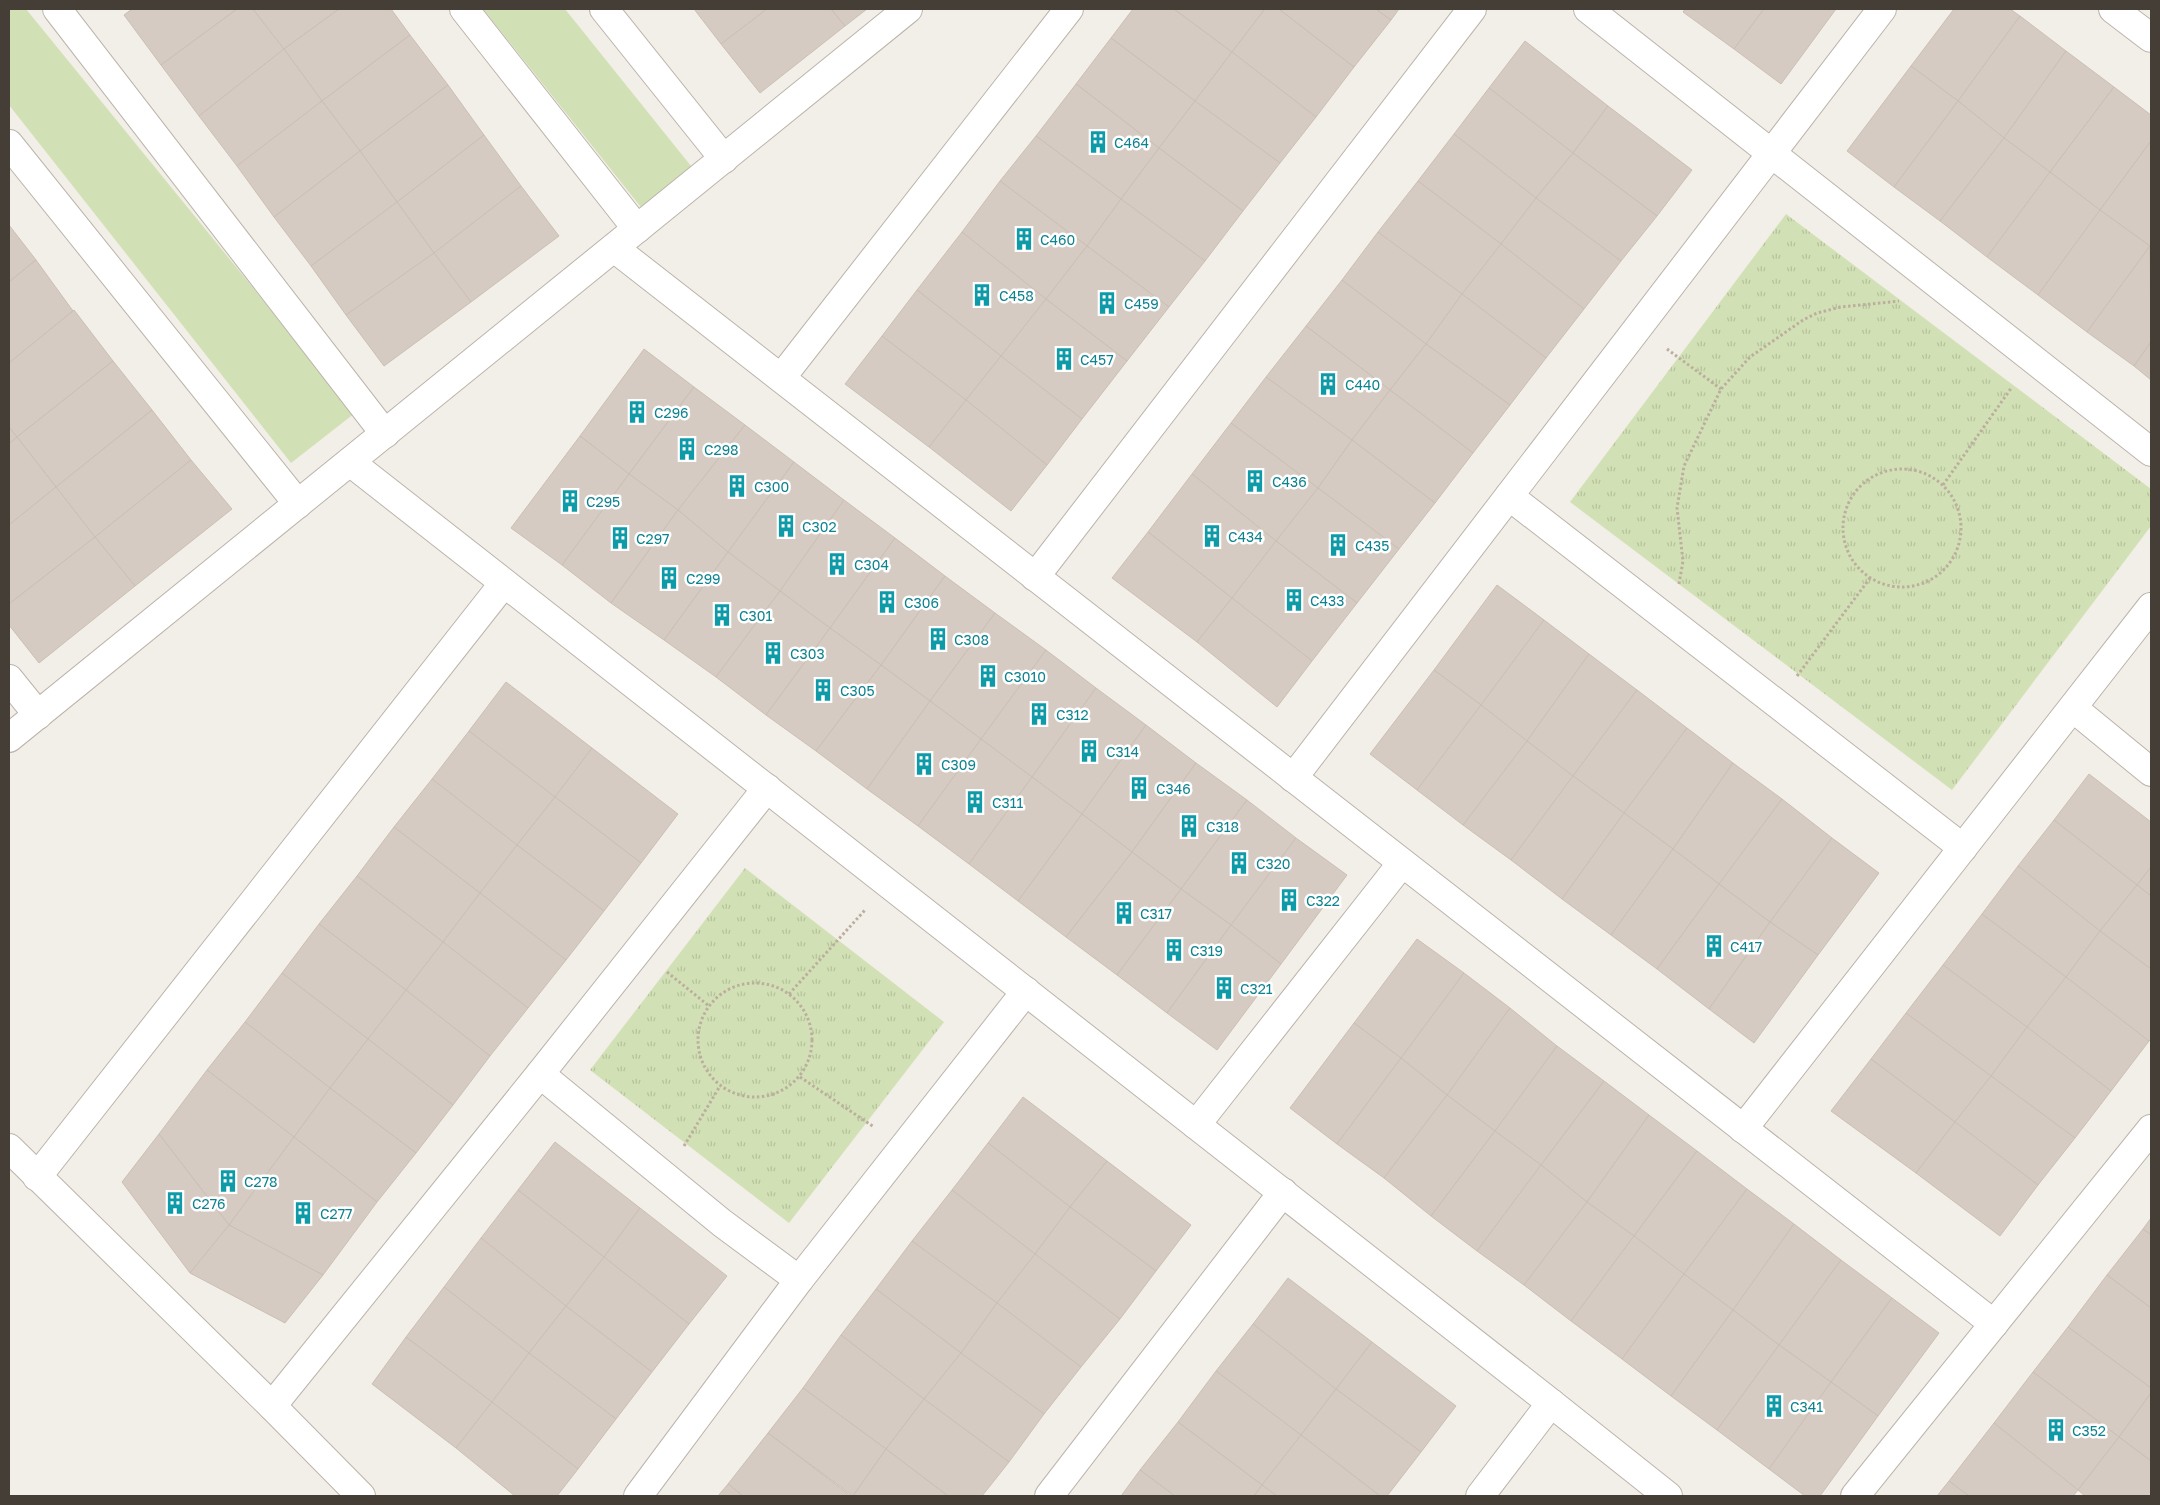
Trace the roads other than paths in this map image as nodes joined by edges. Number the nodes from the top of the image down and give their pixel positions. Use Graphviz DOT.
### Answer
graph roads {
  1 [pos="57,9"];
  2 [pos="464,9"];
  3 [pos="604,9"];
  4 [pos="908,9"];
  5 [pos="1069,9"];
  6 [pos="1472,9"];
  7 [pos="1588,9"];
  8 [pos="1882,9"];
  9 [pos="2114,9"];
  10 [pos="2151,38"];
  11 [pos="9,144"];
  12 [pos="1772,153"];
  13 [pos="724,159"];
  14 [pos="637,229"];
  15 [pos="614,248"];
  16 [pos="781,378"];
  17 [pos="385,434"];
  18 [pos="2151,452"];
  19 [pos="350,462"];
  20 [pos="1509,496"];
  21 [pos="298,504"];
  22 [pos="1035,576"];
  23 [pos="504,583"];
  24 [pos="2151,607"];
  25 [pos="9,679"];
  26 [pos="2073,708"];
  27 [pos="38,715"];
  28 [pos="9,738"];
  29 [pos="2151,772"];
  30 [pos="1294,778"];
  31 [pos="766,788"];
  32 [pos="1963,848"];
  33 [pos="1402,863"];
  34 [pos="1026,991"];
  35 [pos="540,1074"];
  36 [pos="1196,1125"];
  37 [pos="1743,1129"];
  38 [pos="2151,1129"];
  39 [pos="9,1148"];
  40 [pos="37,1177"];
  41 [pos="1283,1192"];
  42 [pos="799,1280"];
  43 [pos="1994,1324"];
  44 [pos="1551,1403"];
  45 [pos="272,1406"];
  46 [pos="361,1496"];
  47 [pos="638,1496"];
  48 [pos="1049,1496"];
  49 [pos="1480,1496"];
  50 [pos="1668,1496"];
  51 [pos="1854,1496"];
  1 -- 17 [label="street"];
  2 -- 14 [label="street"];
  3 -- 13 [label="street"];
  4 -- 13 [label="street"];
  5 -- 16 [label="street"];
  6 -- 22 [label="street"];
  7 -- 12 [label="street"];
  8 -- 12 [label="street"];
  9 -- 10 [label="street"];
  11 -- 21 [label="street"];
  12 -- 18 [label="street"];
  12 -- 20 [label="street"];
  13 -- 14 [label="street"];
  14 -- 15 [label="street"];
  15 -- 16 [label="street"];
  15 -- 17 [label="street"];
  16 -- 22 [label="street"];
  17 -- 19 [label="street"];
  19 -- 21 [label="street"];
  19 -- 23 [label="street"];
  20 -- 30 [label="street"];
  20 -- 32 [label="street"];
  21 -- 27 [label="street"];
  22 -- 30 [label="street"];
  23 -- 31 [label="street"];
  23 -- 40 [label="street"];
  24 -- 26 [label="street"];
  25 -- 27 [label="street"];
  26 -- 29 [label="street"];
  26 -- 32 [label="street"];
  27 -- 28 [label="street"];
  30 -- 33 [label="street"];
  31 -- 34 [label="street"];
  31 -- 35 [label="street"];
  32 -- 37 [label="street"];
  33 -- 36 [label="street"];
  33 -- 37 [label="street"];
  34 -- 36 [label="street"];
  34 -- 42 [label="street"];
  35 -- 42 [label="street"];
  35 -- 45 [label="street"];
  36 -- 41 [label="street"];
  37 -- 43 [label="street"];
  38 -- 43 [label="street"];
  39 -- 40 [label="street"];
  40 -- 45 [label="street"];
  41 -- 44 [label="street"];
  41 -- 48 [label="street"];
  42 -- 47 [label="street"];
  43 -- 51 [label="street"];
  44 -- 49 [label="street"];
  44 -- 50 [label="street"];
  45 -- 46 [label="street"];
}
